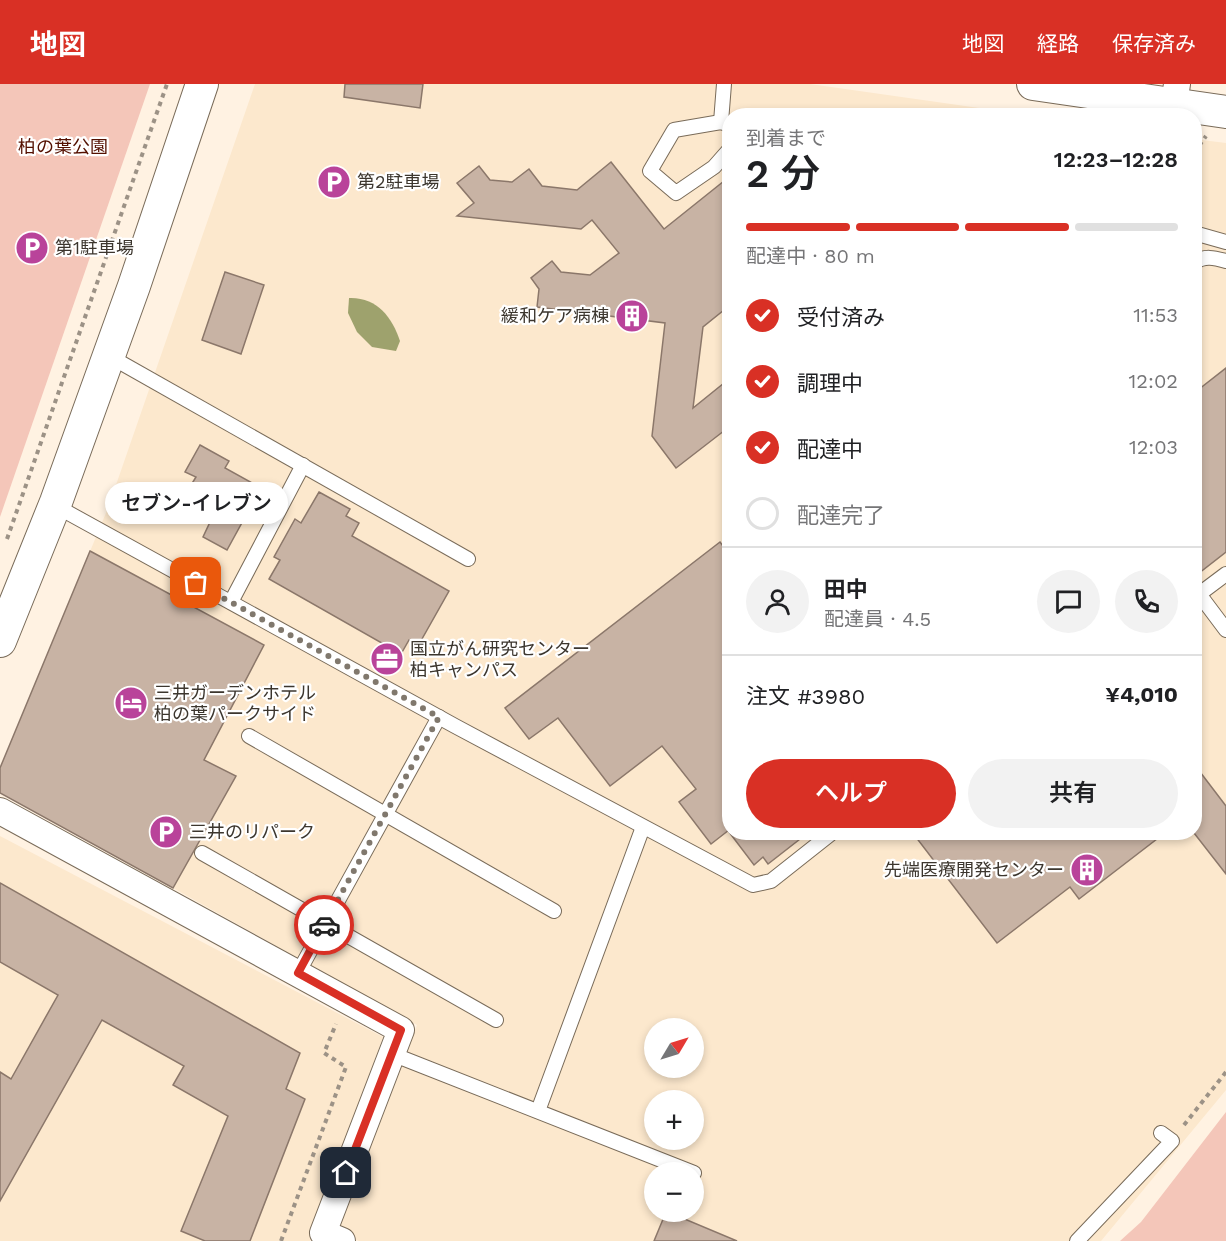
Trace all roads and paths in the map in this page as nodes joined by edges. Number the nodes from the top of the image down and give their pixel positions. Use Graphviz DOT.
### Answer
graph roads {
  1 [pos="167,84"];
  2 [pos="202,84"];
  3 [pos="724,84"];
  4 [pos="1033,84"];
  5 [pos="1174,102"];
  6 [pos="725,108"];
  7 [pos="1226,112"];
  8 [pos="722,124"];
  9 [pos="722,158"];
  10 [pos="1202,235"];
  11 [pos="1226,242"];
  12 [pos="1202,258"];
  13 [pos="1226,261"];
  14 [pos="109,356"];
  15 [pos="303,465"];
  16 [pos="54,505"];
  17 [pos="4,548"];
  18 [pos="468,559"];
  19 [pos="1226,574"];
  20 [pos="1202,592"];
  21 [pos="231,602"];
  22 [pos="1202,603"];
  23 [pos="1226,630"];
  24 [pos="0,641"];
  25 [pos="439,717"];
  26 [pos="249,736"];
  27 [pos="0,811"];
  28 [pos="386,814"];
  29 [pos="644,827"];
  30 [pos="823,840"];
  31 [pos="202,853"];
  32 [pos="554,910"];
  33 [pos="326,923"];
  34 [pos="298,973"];
  35 [pos="345,999"];
  36 [pos="496,1020"];
  37 [pos="392,1054"];
  38 [pos="1226,1072"];
  39 [pos="538,1112"];
  40 [pos="1166,1137"];
  41 [pos="652,1162"];
  42 [pos="281,1241"];
  43 [pos="342,1241"];
  44 [pos="1077,1241"];
  1 -- 17 [label="path"];
  2 -- 14 [label="street"];
  3 -- 6 [label="lane"];
  4 -- 5 [label="street"];
  5 -- 7 [label="street"];
  8 -- 9 [label="lane"];
  10 -- 11 [label="lane"];
  12 -- 13 [label="lane"];
  14 -- 15 [label="lane"];
  14 -- 16 [label="street"];
  15 -- 18 [label="lane"];
  15 -- 21 [label="lane"];
  16 -- 21 [label="lane"];
  16 -- 24 [label="street"];
  19 -- 20 [label="lane"];
  21 -- 25 [label="lane"];
  22 -- 23 [label="lane"];
  25 -- 28 [label="lane"];
  25 -- 29 [label="lane"];
  26 -- 28 [label="lane"];
  27 -- 34 [label="street"];
  28 -- 32 [label="lane"];
  28 -- 33 [label="lane"];
  29 -- 30 [label="lane"];
  29 -- 39 [label="lane"];
  31 -- 33 [label="lane"];
  33 -- 34 [label="lane"];
  33 -- 36 [label="lane"];
  34 -- 35 [label="street"];
  35 -- 37 [label="street"];
  35 -- 42 [label="path"];
  37 -- 39 [label="lane"];
  37 -- 43 [label="street"];
  38 -- 40 [label="path"];
  39 -- 41 [label="lane"];
  40 -- 44 [label="lane"];
}
